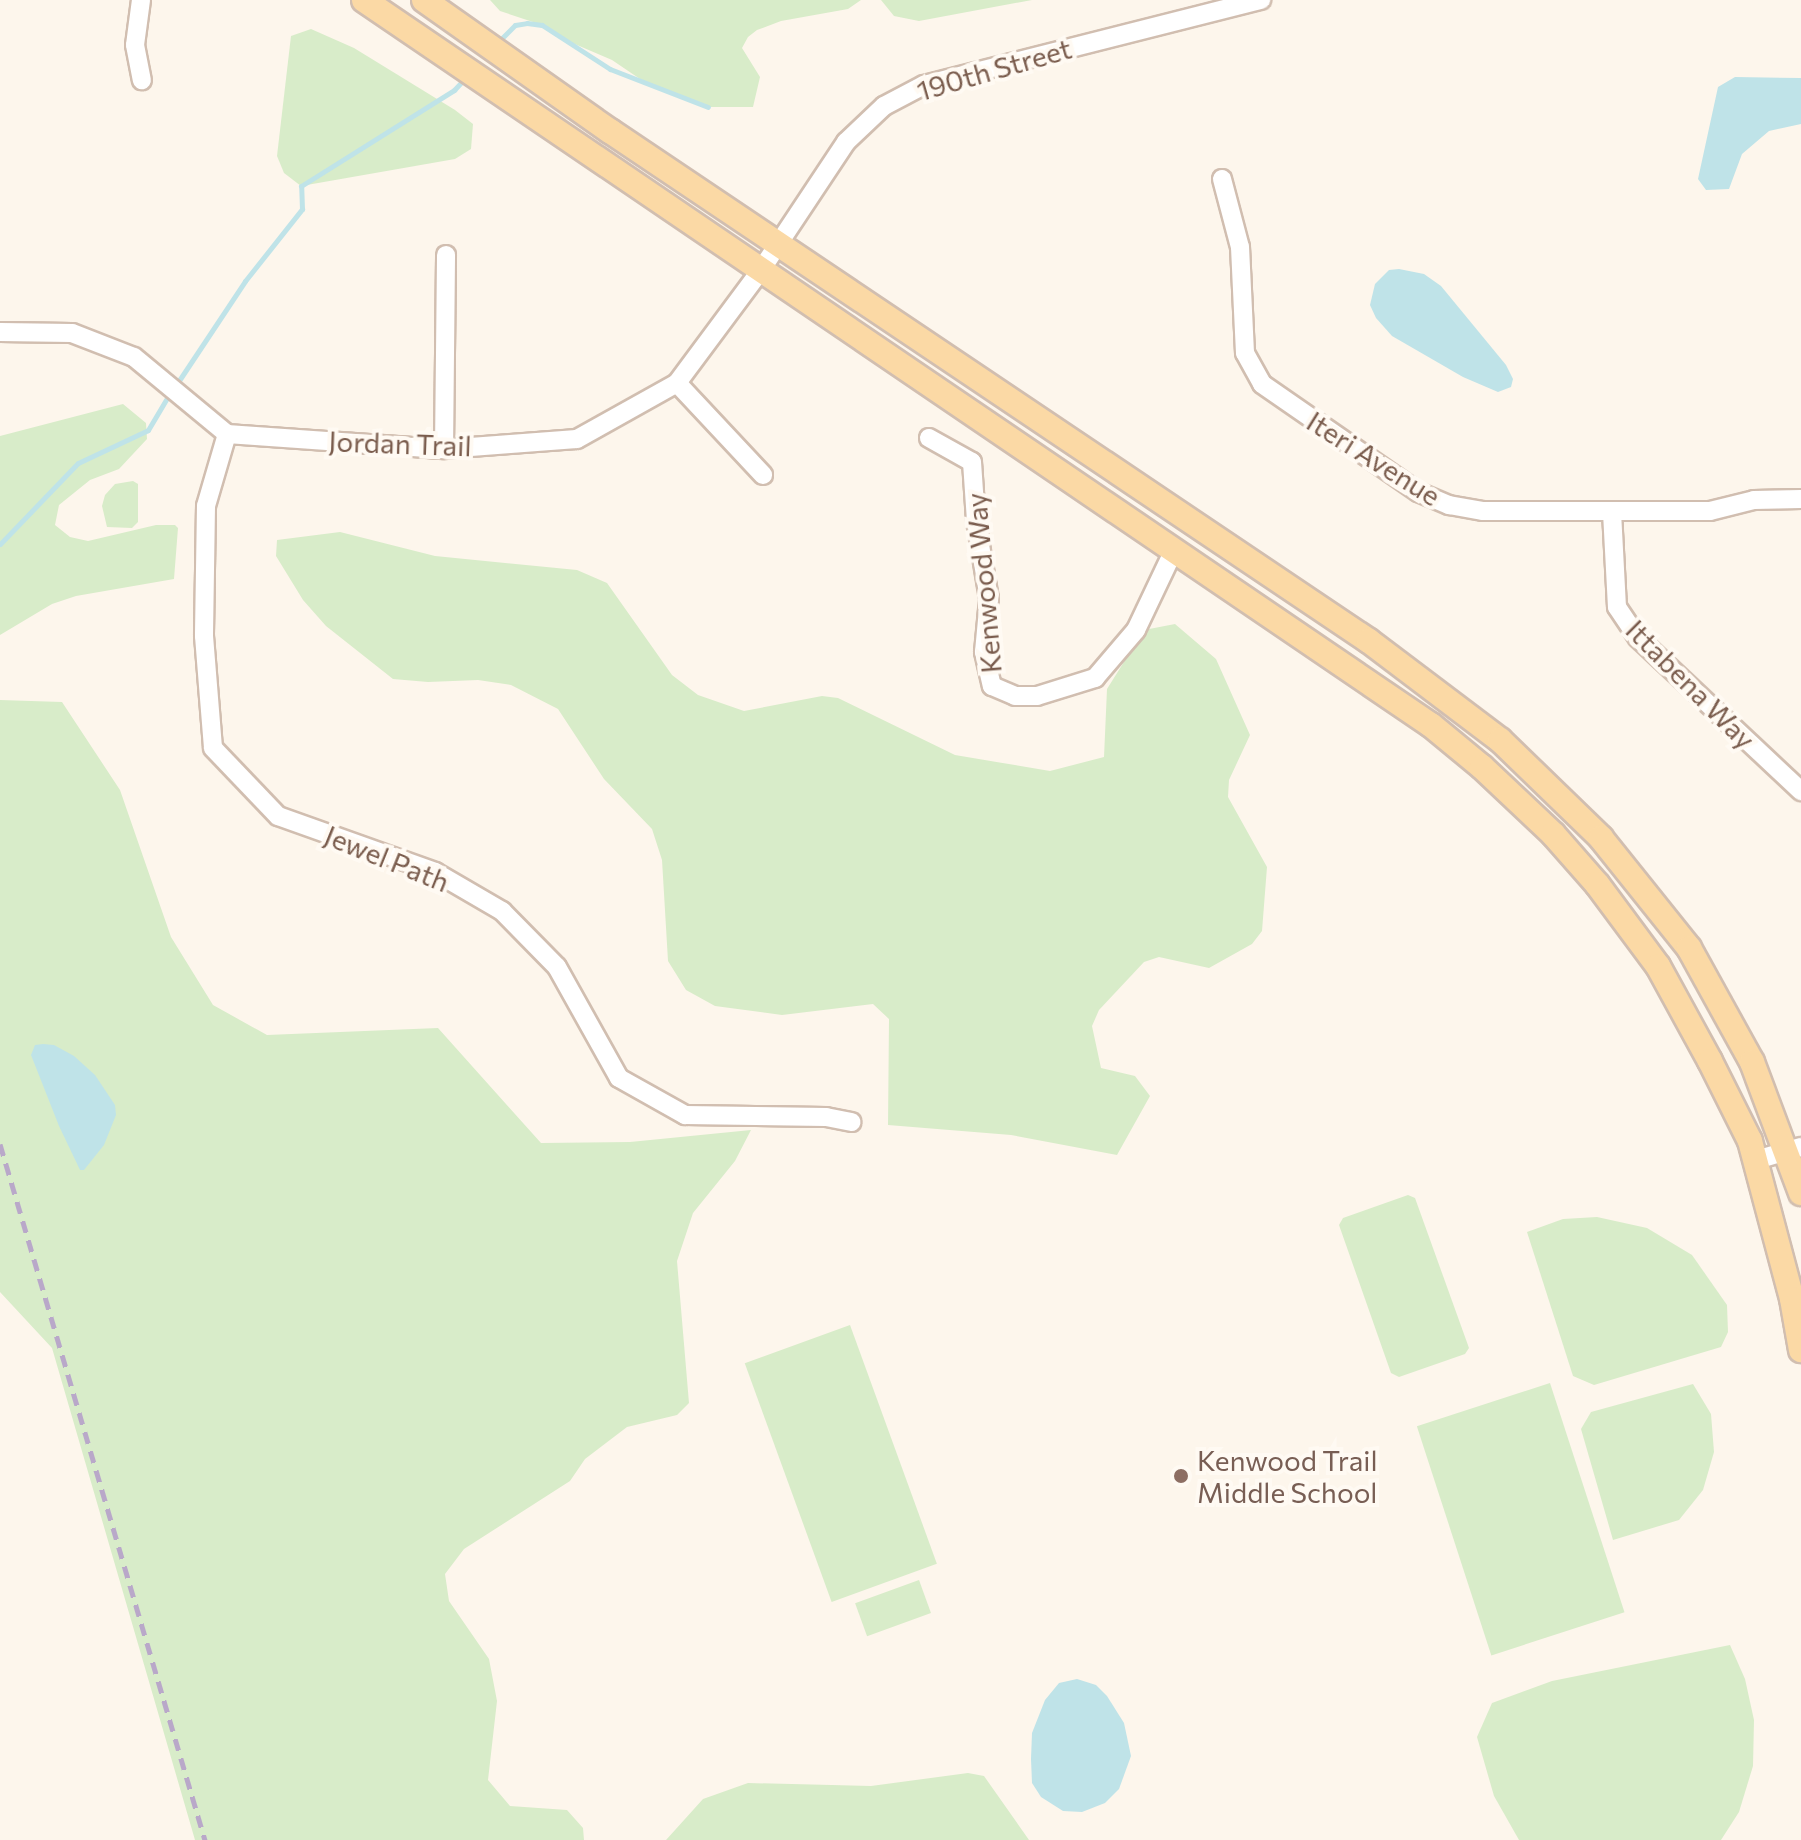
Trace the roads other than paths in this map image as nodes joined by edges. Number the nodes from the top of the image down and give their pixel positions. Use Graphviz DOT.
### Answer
graph roads {
  1 [pos="141,0"];
  2 [pos="364,0"];
  3 [pos="424,0"];
  4 [pos="1261,0"];
  5 [pos="1240,2"];
  6 [pos="142,80"];
  7 [pos="1222,179"];
  8 [pos="778,243"];
  9 [pos="446,255"];
  10 [pos="761,270"];
  11 [pos="0,332"];
  12 [pos="677,383"];
  13 [pos="227,434"];
  14 [pos="929,438"];
  15 [pos="444,449"];
  16 [pos="763,475"];
  17 [pos="1801,499"];
  18 [pos="1612,512"];
  19 [pos="1174,550"];
  20 [pos="1801,791"];
  21 [pos="852,1122"];
  22 [pos="1794,1148"];
  23 [pos="1756,1160"];
  24 [pos="1801,1193"];
  25 [pos="1801,1350"];
  1 -- 6 [label="street"];
  2 -- 10 [label="main road"];
  3 -- 8 [label="main road"];
  4 -- 5 [label="street, 190th Street"];
  5 -- 8 [label="street, 190th Street"];
  7 -- 18 [label="street, Iteri Avenue"];
  8 -- 10 [label="street, 190th Street"];
  8 -- 22 [label="main road"];
  9 -- 15 [label="street"];
  10 -- 12 [label="street, Jordan Trail"];
  10 -- 19 [label="main road"];
  11 -- 13 [label="street"];
  12 -- 15 [label="street, Jordan Trail"];
  12 -- 16 [label="street"];
  13 -- 15 [label="street, Jordan Trail"];
  13 -- 21 [label="street, Jewel Path"];
  14 -- 19 [label="street, Kenwood Way"];
  17 -- 18 [label="street, Iteri Avenue"];
  18 -- 20 [label="street, Ittabena Way"];
  19 -- 23 [label="main road"];
  22 -- 23 [label="street"];
  22 -- 24 [label="main road"];
  23 -- 25 [label="main road"];
}
